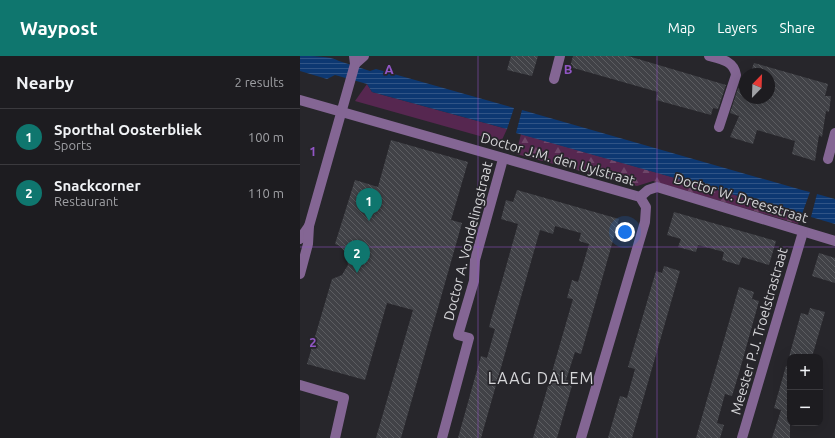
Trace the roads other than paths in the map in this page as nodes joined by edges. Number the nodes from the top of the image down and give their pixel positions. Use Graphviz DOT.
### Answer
graph roads {
  1 [pos="364,56"];
  2 [pos="560,56"];
  3 [pos="709,56"];
  4 [pos="354,60"];
  5 [pos="554,79"];
  6 [pos="300,100"];
  7 [pos="341,113"];
  8 [pos="719,127"];
  9 [pos="835,133"];
  10 [pos="504,159"];
  11 [pos="828,159"];
  12 [pos="640,197"];
  13 [pos="309,226"];
  14 [pos="803,232"];
  15 [pos="300,240"];
  16 [pos="835,241"];
  17 [pos="300,274"];
  18 [pos="300,386"];
  19 [pos="335,438"];
  20 [pos="442,438"];
  21 [pos="581,438"];
  22 [pos="742,438"];
  1 -- 4 [label="street"];
  2 -- 5 [label="street"];
  3 -- 8 [label="street"];
  4 -- 7 [label="street"];
  6 -- 7 [label="street, Doctor J.M. den Uylstraat"];
  7 -- 10 [label="street, Doctor J.M. den Uylstraat"];
  7 -- 13 [label="street"];
  9 -- 11 [label="street"];
  10 -- 12 [label="street, Doctor J.M. den Uylstraat"];
  10 -- 20 [label="street, Doctor A. Vondelingstraat"];
  12 -- 14 [label="street, Doctor W. Dreesstraat"];
  12 -- 21 [label="street, Doctor J.M. den Uylstraat"];
  13 -- 15 [label="street"];
  13 -- 17 [label="street"];
  14 -- 16 [label="street, Doctor W. Dreesstraat"];
  14 -- 22 [label="street, Meester P.J. Troelstrastraat"];
  18 -- 19 [label="street"];
}
